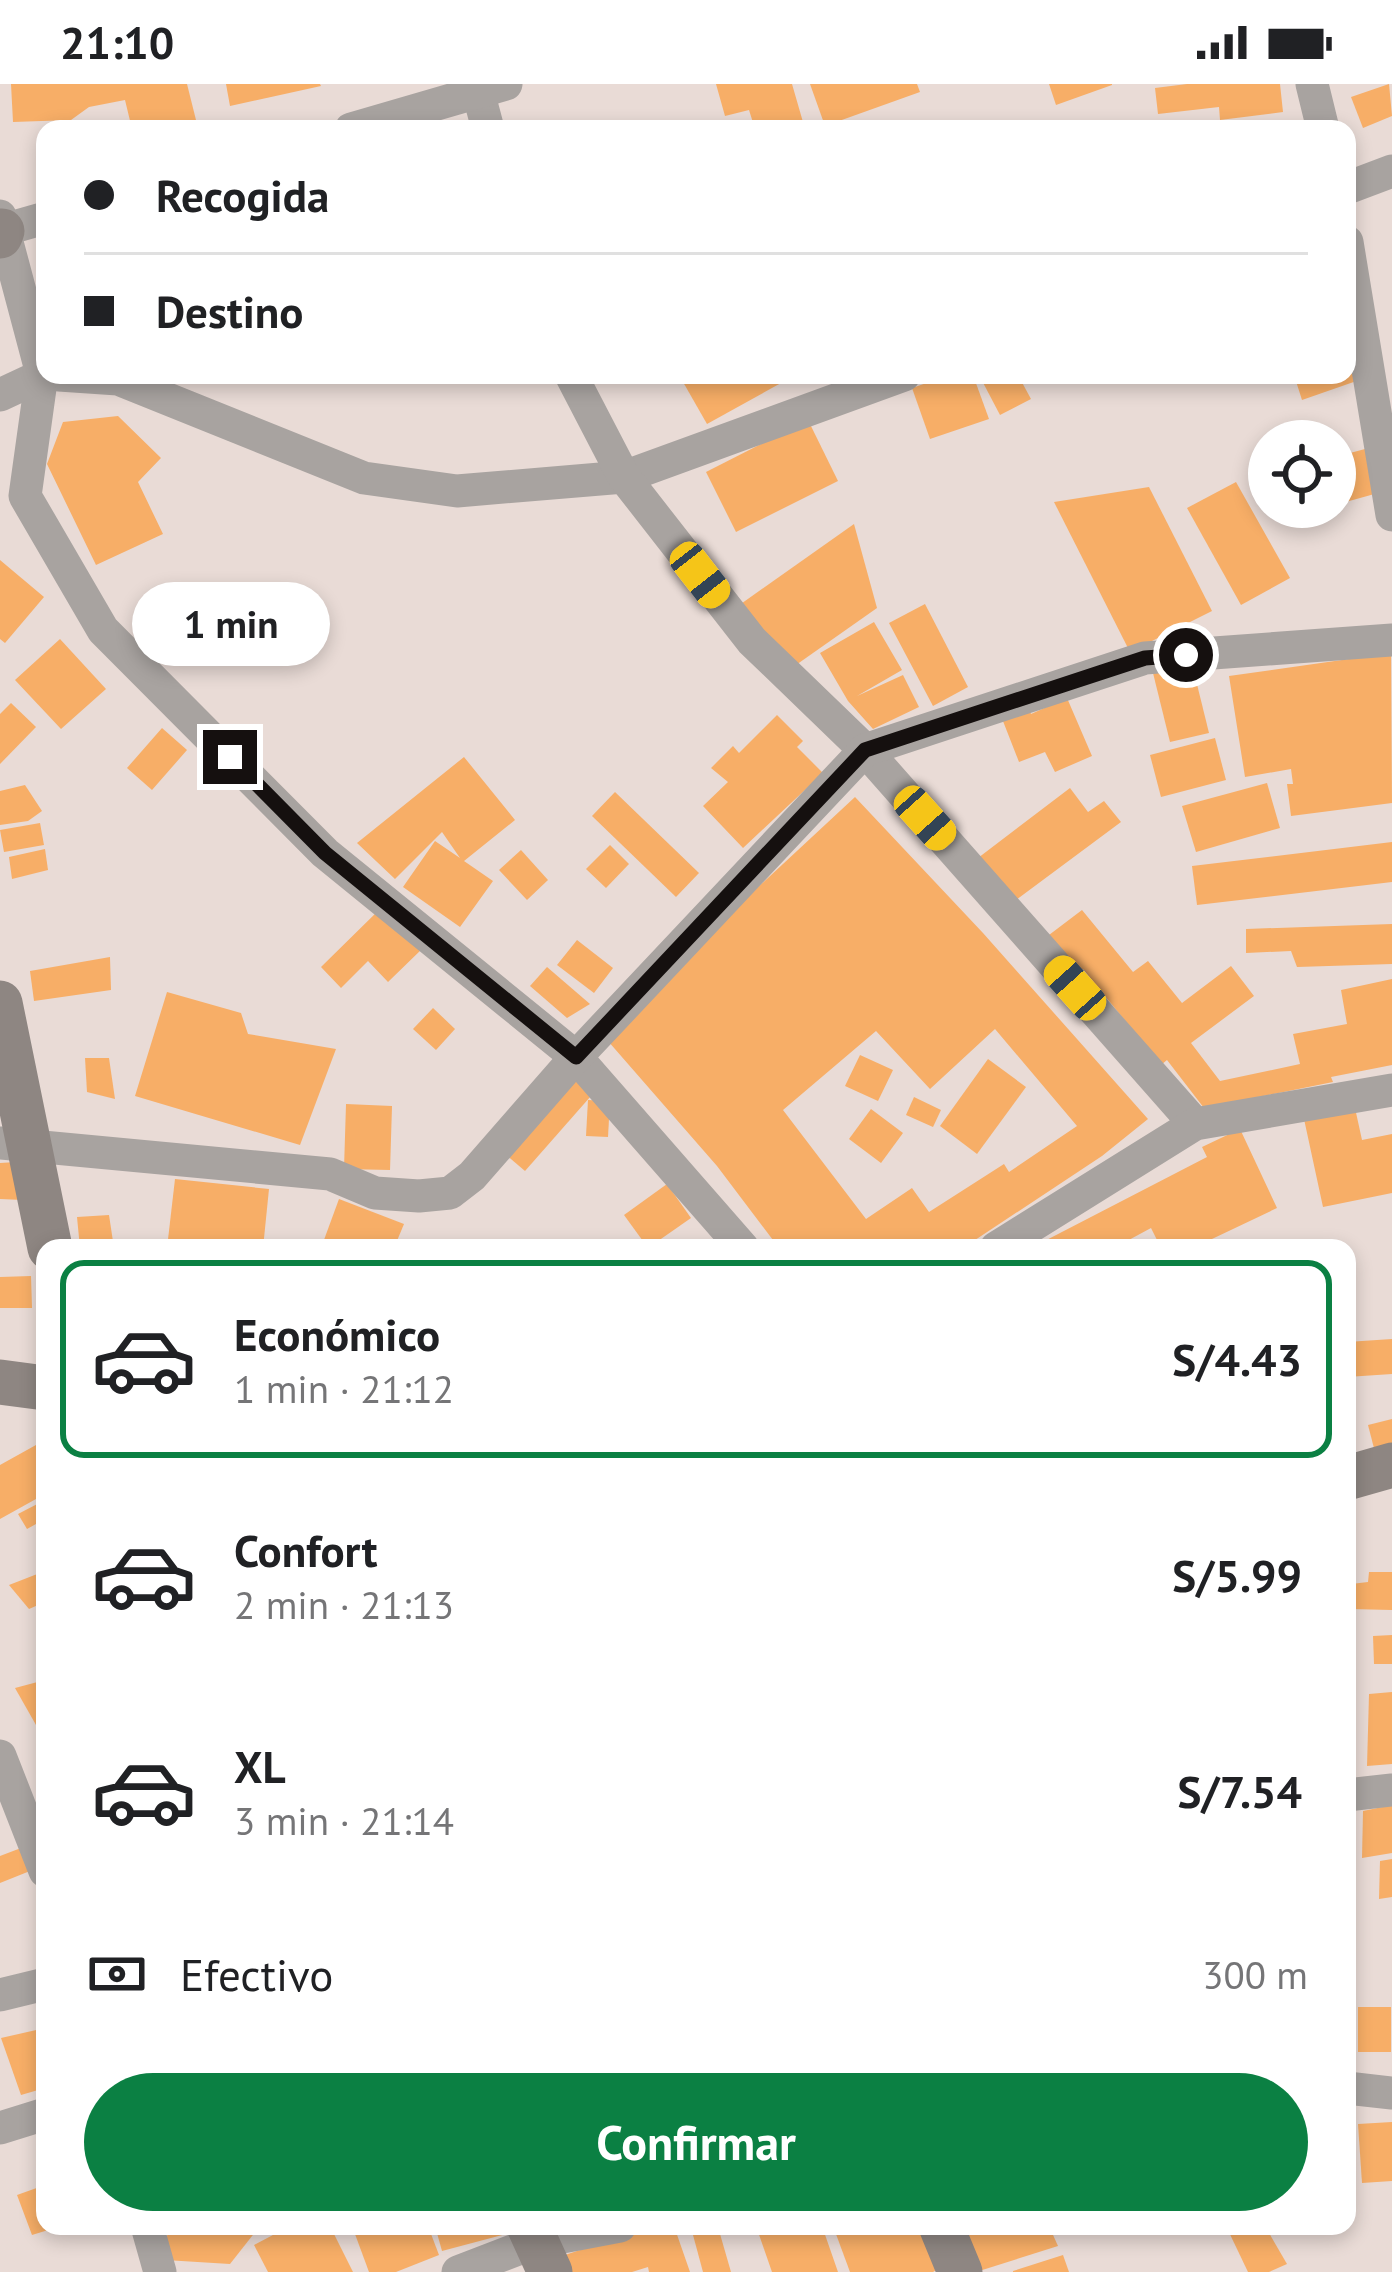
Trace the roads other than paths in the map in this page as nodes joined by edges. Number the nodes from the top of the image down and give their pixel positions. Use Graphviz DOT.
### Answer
graph roads {
  1 [pos="1312,84"];
  2 [pos="486,87"];
  3 [pos="380,120"];
  4 [pos="488,120"];
  5 [pos="1321,120"];
  6 [pos="1392,171"];
  7 [pos="1356,185"];
  8 [pos="9,226"];
  9 [pos="1356,296"];
  10 [pos="36,326"];
  11 [pos="36,380"];
  12 [pos="47,384"];
  13 [pos="130,384"];
  14 [pos="576,384"];
  15 [pos="879,384"];
  16 [pos="0,395"];
  17 [pos="624,477"];
  18 [pos="1392,514"];
  19 [pos="1392,640"];
  20 [pos="865,750"];
  21 [pos="0,1003"];
  22 [pos="576,1057"];
  23 [pos="1392,1090"];
  24 [pos="1195,1124"];
  25 [pos="13,1144"];
  26 [pos="47,1239"];
  27 [pos="735,1239"];
  28 [pos="1010,1239"];
  29 [pos="0,1382"];
  30 [pos="36,1387"];
  31 [pos="1392,1465"];
  32 [pos="1356,1475"];
  33 [pos="0,1756"];
  34 [pos="1392,1790"];
  35 [pos="1356,1794"];
  36 [pos="36,1847"];
  37 [pos="36,1986"];
  38 [pos="0,1995"];
  39 [pos="1356,2089"];
  40 [pos="1392,2093"];
  41 [pos="36,2117"];
  42 [pos="0,2128"];
  43 [pos="150,2235"];
  44 [pos="585,2235"];
  45 [pos="944,2235"];
  46 [pos="538,2247"];
  47 [pos="160,2272"];
  48 [pos="458,2272"];
  49 [pos="960,2272"];
  1 -- 5 [label="street"];
  2 -- 3 [label="street"];
  2 -- 4 [label="street"];
  6 -- 7 [label="street"];
  8 -- 10 [label="street"];
  9 -- 18 [label="street"];
  11 -- 16 [label="street"];
  12 -- 22 [label="street"];
  13 -- 17 [label="street"];
  14 -- 17 [label="street"];
  15 -- 17 [label="street"];
  17 -- 20 [label="street"];
  19 -- 20 [label="street"];
  20 -- 22 [label="street"];
  20 -- 24 [label="street"];
  21 -- 25 [label="street"];
  22 -- 25 [label="street"];
  22 -- 27 [label="street"];
  23 -- 24 [label="street"];
  24 -- 28 [label="street"];
  25 -- 26 [label="street"];
  29 -- 30 [label="street"];
  31 -- 32 [label="street"];
  33 -- 36 [label="street"];
  34 -- 35 [label="street"];
  37 -- 38 [label="street"];
  39 -- 40 [label="street"];
  41 -- 42 [label="street"];
  43 -- 47 [label="street"];
  44 -- 46 [label="street"];
  45 -- 49 [label="street"];
  46 -- 48 [label="street"];
}
